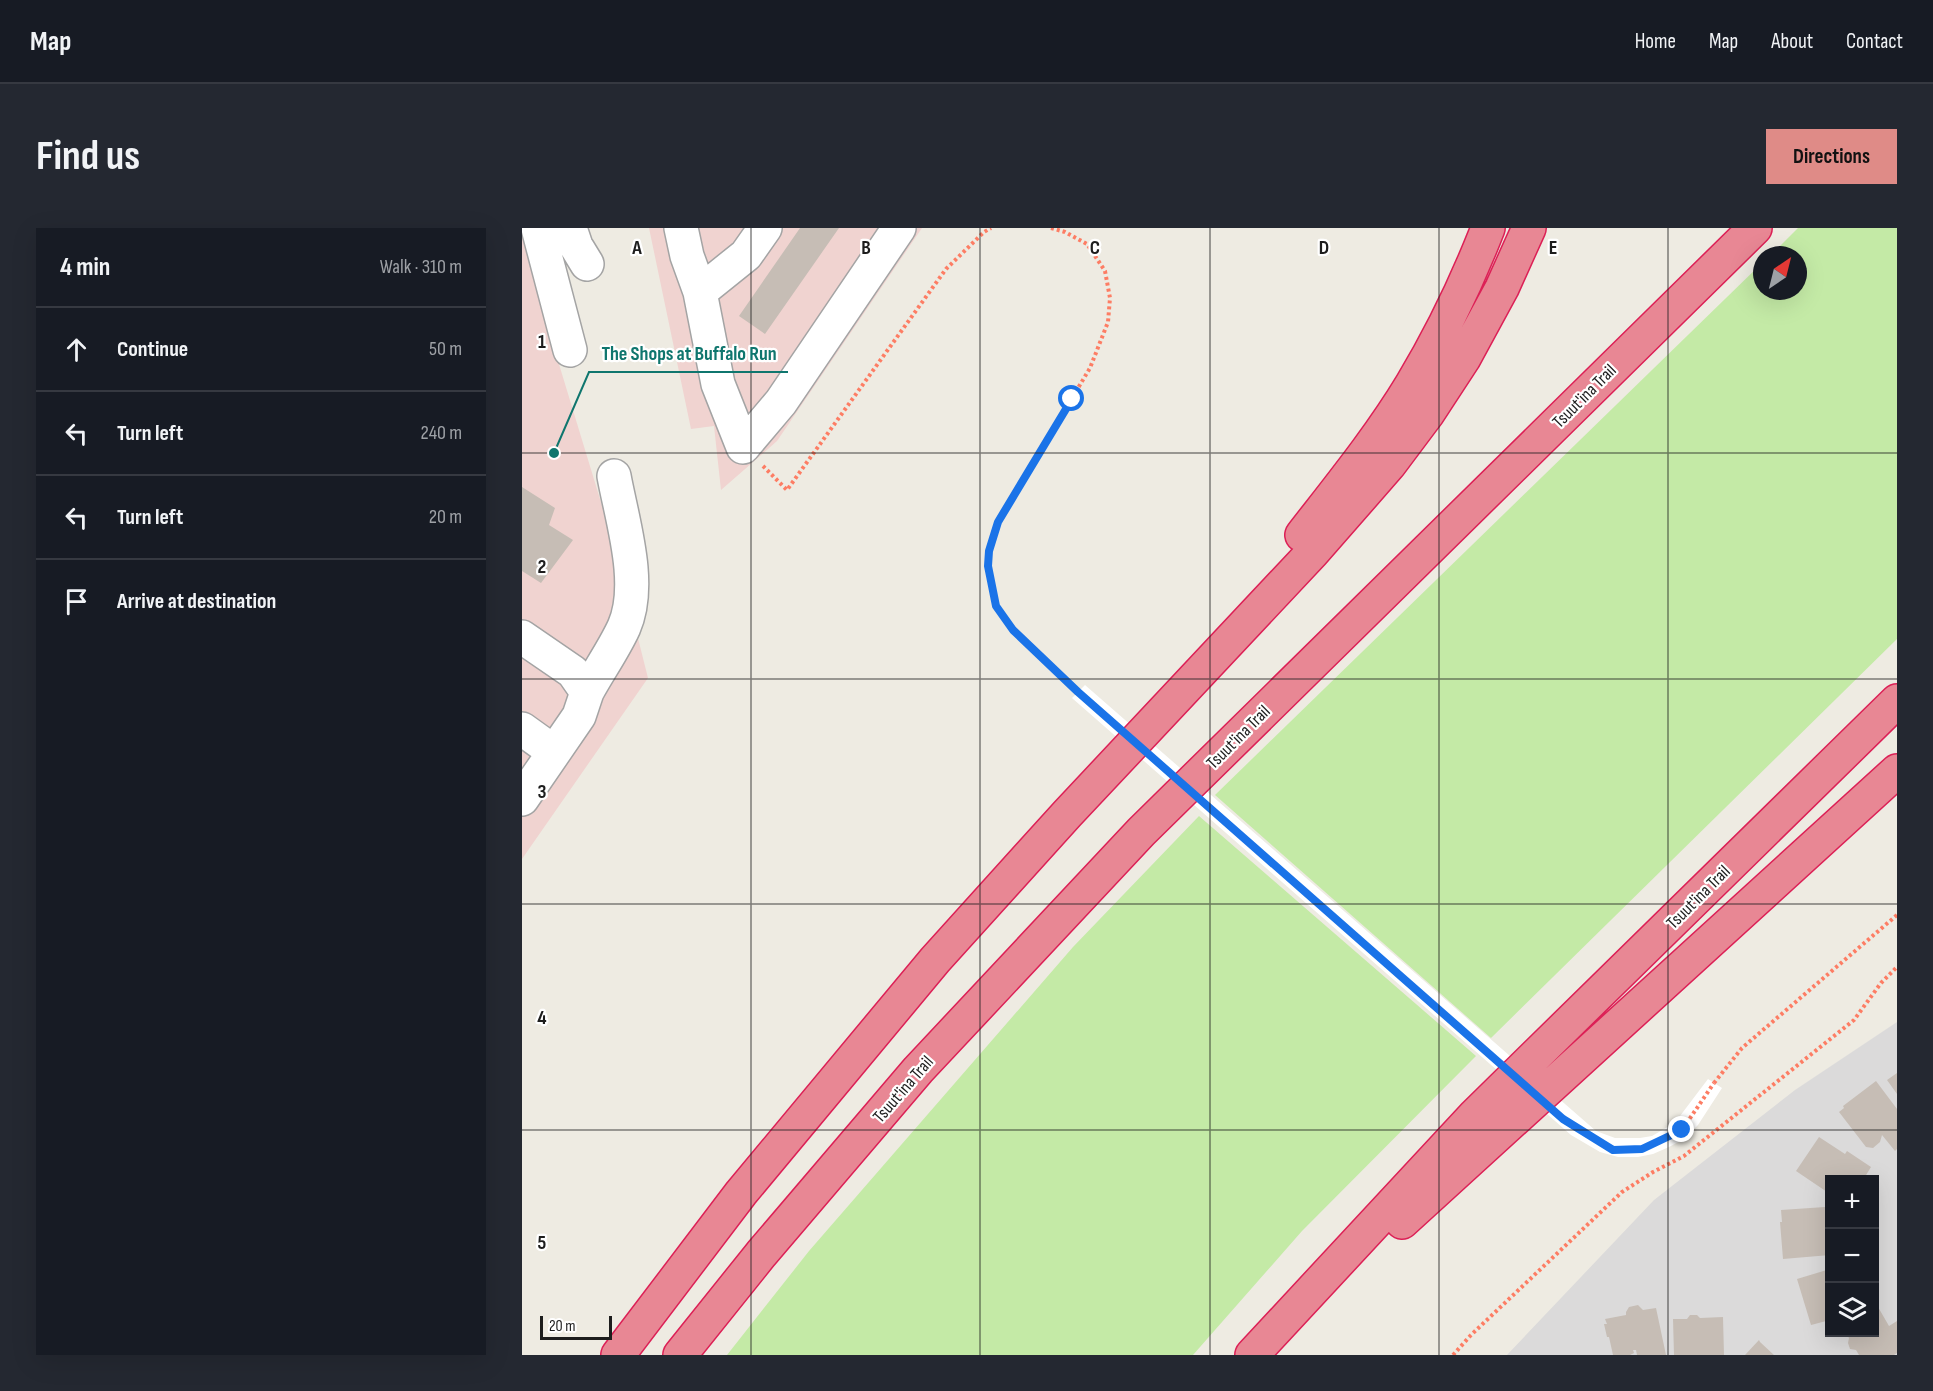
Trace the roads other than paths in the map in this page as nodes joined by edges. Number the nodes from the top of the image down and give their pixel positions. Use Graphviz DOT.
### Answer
graph roads {
  1 [pos="538,228"];
  2 [pos="570,228"];
  3 [pos="681,228"];
  4 [pos="765,228"];
  5 [pos="899,228"];
  6 [pos="1488,228"];
  7 [pos="1529,228"];
  8 [pos="1755,228"];
  9 [pos="586,264"];
  10 [pos="700,292"];
  11 [pos="570,350"];
  12 [pos="614,477"];
  13 [pos="522,637"];
  14 [pos="587,692"];
  15 [pos="1178,695"];
  16 [pos="1897,701"];
  17 [pos="522,729"];
  18 [pos="554,752"];
  19 [pos="1897,771"];
  20 [pos="522,799"];
  21 [pos="618,1355"];
  22 [pos="680,1355"];
  23 [pos="1255,1355"];
  1 -- 11 [label="street"];
  2 -- 9 [label="street"];
  3 -- 10 [label="street"];
  4 -- 10 [label="street"];
  5 -- 10 [label="street"];
  6 -- 15 [label="highway"];
  7 -- 15 [label="highway"];
  8 -- 22 [label="highway, Tsuut'ina Trail"];
  12 -- 14 [label="street"];
  13 -- 14 [label="street"];
  14 -- 18 [label="street"];
  15 -- 21 [label="highway"];
  16 -- 23 [label="highway, Tsuut'ina Trail"];
  17 -- 18 [label="street"];
  18 -- 20 [label="street"];
  19 -- 23 [label="highway"];
}
